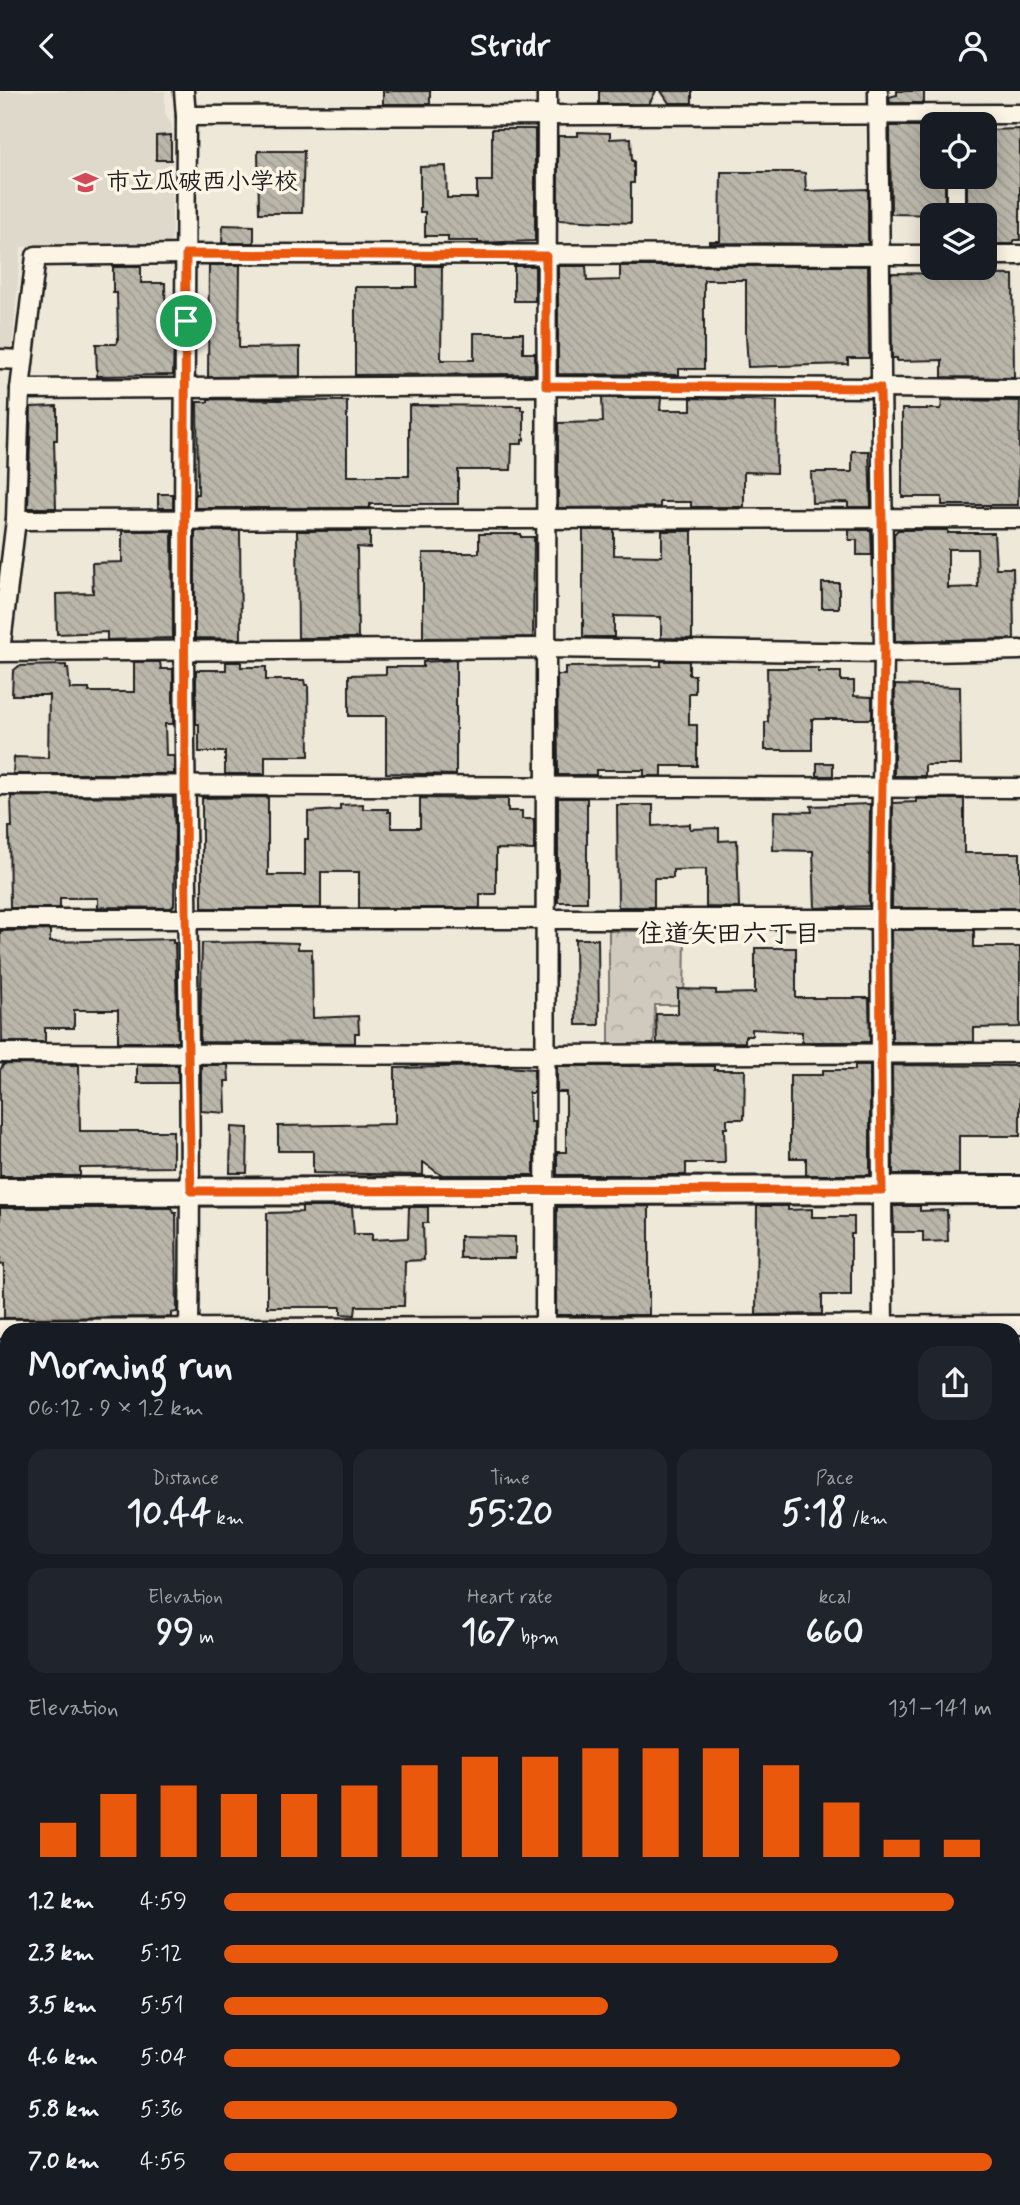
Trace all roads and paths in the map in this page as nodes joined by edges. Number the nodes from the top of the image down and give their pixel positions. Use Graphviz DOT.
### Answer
graph roads {
  1 [pos="184,91"];
  2 [pos="547,91"];
  3 [pos="877,91"];
  4 [pos="877,113"];
  5 [pos="547,114"];
  6 [pos="1020,114"];
  7 [pos="186,116"];
  8 [pos="920,116"];
  9 [pos="997,116"];
  10 [pos="186,254"];
  11 [pos="879,255"];
  12 [pos="920,255"];
  13 [pos="997,255"];
  14 [pos="1020,255"];
  15 [pos="546,256"];
  16 [pos="0,359"];
  17 [pos="23,360"];
  18 [pos="546,386"];
  19 [pos="185,387"];
  20 [pos="880,388"];
  21 [pos="20,389"];
  22 [pos="1020,389"];
  23 [pos="546,517"];
  24 [pos="882,518"];
  25 [pos="1020,518"];
  26 [pos="184,519"];
  27 [pos="16,520"];
  28 [pos="4,603"];
  29 [pos="547,648"];
  30 [pos="184,650"];
  31 [pos="1020,650"];
  32 [pos="0,652"];
  33 [pos="884,653"];
  34 [pos="0,785"];
  35 [pos="186,786"];
  36 [pos="545,786"];
  37 [pos="1020,788"];
  38 [pos="881,789"];
  39 [pos="0,919"];
  40 [pos="187,919"];
  41 [pos="1020,919"];
  42 [pos="545,920"];
  43 [pos="880,920"];
  44 [pos="0,1053"];
  45 [pos="187,1053"];
  46 [pos="881,1053"];
  47 [pos="1020,1053"];
  48 [pos="544,1055"];
  49 [pos="545,1190"];
  50 [pos="882,1190"];
  51 [pos="1020,1190"];
  52 [pos="191,1191"];
  53 [pos="0,1192"];
  54 [pos="189,1323"];
  55 [pos="545,1323"];
  56 [pos="883,1323"];
  1 -- 7 [label="street"];
  2 -- 5 [label="street"];
  3 -- 4 [label="street"];
  4 -- 5 [label="street"];
  4 -- 8 [label="street"];
  4 -- 11 [label="street"];
  5 -- 7 [label="street"];
  5 -- 15 [label="street"];
  6 -- 9 [label="street"];
  7 -- 10 [label="street"];
  10 -- 15 [label="street"];
  10 -- 17 [label="street"];
  10 -- 19 [label="street"];
  11 -- 12 [label="street"];
  11 -- 15 [label="street"];
  11 -- 20 [label="street"];
  13 -- 14 [label="street"];
  15 -- 18 [label="street"];
  16 -- 17 [label="street"];
  17 -- 21 [label="street"];
  18 -- 19 [label="street"];
  18 -- 20 [label="street"];
  18 -- 23 [label="street"];
  19 -- 21 [label="street"];
  19 -- 26 [label="street"];
  20 -- 22 [label="street"];
  20 -- 24 [label="street"];
  21 -- 27 [label="street"];
  23 -- 24 [label="street"];
  23 -- 26 [label="street"];
  23 -- 29 [label="street"];
  24 -- 25 [label="street"];
  24 -- 33 [label="street"];
  26 -- 27 [label="street"];
  26 -- 30 [label="street"];
  27 -- 28 [label="street"];
  28 -- 32 [label="street"];
  29 -- 30 [label="street"];
  29 -- 33 [label="street"];
  29 -- 36 [label="street"];
  30 -- 32 [label="street"];
  30 -- 35 [label="street"];
  31 -- 33 [label="street"];
  33 -- 38 [label="street"];
  34 -- 35 [label="street"];
  35 -- 36 [label="street"];
  35 -- 40 [label="street"];
  36 -- 38 [label="street"];
  36 -- 42 [label="street"];
  37 -- 38 [label="street"];
  38 -- 43 [label="street"];
  39 -- 40 [label="street"];
  40 -- 42 [label="street"];
  40 -- 45 [label="street"];
  41 -- 43 [label="street"];
  42 -- 43 [label="street"];
  42 -- 48 [label="street"];
  43 -- 46 [label="street"];
  44 -- 45 [label="street"];
  45 -- 48 [label="street"];
  45 -- 52 [label="street"];
  46 -- 47 [label="street"];
  46 -- 48 [label="street"];
  46 -- 50 [label="street"];
  48 -- 49 [label="street"];
  49 -- 50 [label="street"];
  49 -- 52 [label="street"];
  49 -- 55 [label="street"];
  50 -- 51 [label="street"];
  50 -- 56 [label="street"];
  52 -- 53 [label="street"];
  52 -- 54 [label="street"];
}
